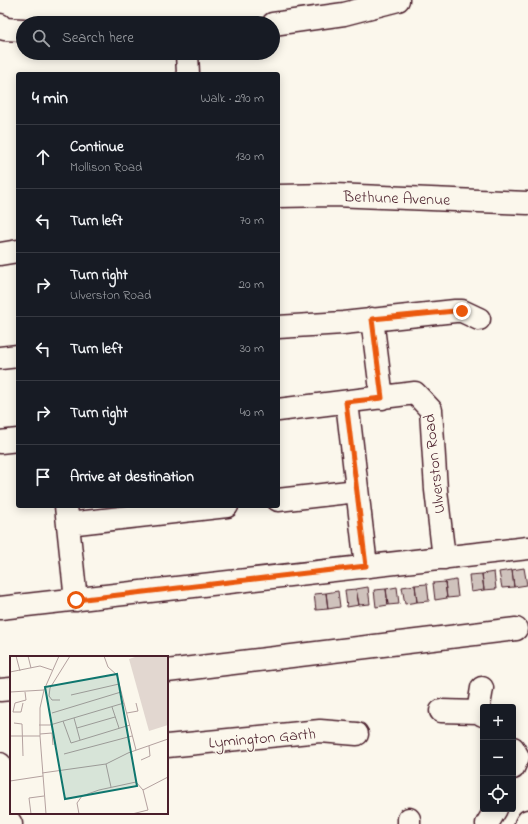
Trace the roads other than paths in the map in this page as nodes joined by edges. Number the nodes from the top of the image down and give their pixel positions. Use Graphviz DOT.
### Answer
graph roads {
  1 [pos="398,0"];
  2 [pos="280,23"];
  3 [pos="0,25"];
  4 [pos="16,30"];
  5 [pos="187,60"];
  6 [pos="188,72"];
  7 [pos="280,196"];
  8 [pos="522,202"];
  9 [pos="16,251"];
  10 [pos="0,254"];
  11 [pos="372,319"];
  12 [pos="479,319"];
  13 [pos="280,327"];
  14 [pos="16,356"];
  15 [pos="0,358"];
  16 [pos="382,398"];
  17 [pos="346,402"];
  18 [pos="280,410"];
  19 [pos="16,440"];
  20 [pos="0,442"];
  21 [pos="357,491"];
  22 [pos="280,500"];
  23 [pos="191,508"];
  24 [pos="67,515"];
  25 [pos="528,548"];
  26 [pos="449,557"];
  27 [pos="366,566"];
  28 [pos="76,600"];
  29 [pos="0,608"];
  30 [pos="516,629"];
  31 [pos="168,671"];
  32 [pos="482,688"];
  33 [pos="10,689"];
  34 [pos="0,690"];
  35 [pos="481,704"];
  36 [pos="441,711"];
  37 [pos="480,713"];
  38 [pos="357,734"];
  39 [pos="168,746"];
  40 [pos="10,751"];
  41 [pos="0,752"];
  42 [pos="0,764"];
  43 [pos="494,812"];
  44 [pos="528,821"];
  45 [pos="11,824"];
  46 [pos="487,824"];
  47 [pos="526,824"];
  1 -- 2 [label="street"];
  3 -- 4 [label="street"];
  5 -- 6 [label="street"];
  7 -- 8 [label="street, Bethune Avenue"];
  9 -- 10 [label="street"];
  11 -- 12 [label="street"];
  11 -- 13 [label="street"];
  11 -- 16 [label="street"];
  14 -- 15 [label="street"];
  16 -- 17 [label="street, Ulverston Road"];
  16 -- 26 [label="street, Ulverston Road"];
  17 -- 18 [label="street, Ulverston Road"];
  17 -- 21 [label="street"];
  19 -- 20 [label="street"];
  21 -- 22 [label="street"];
  21 -- 27 [label="street"];
  23 -- 24 [label="street"];
  24 -- 28 [label="street"];
  25 -- 26 [label="street"];
  26 -- 27 [label="street"];
  27 -- 28 [label="street"];
  28 -- 29 [label="street"];
  30 -- 31 [label="street"];
  32 -- 35 [label="street"];
  33 -- 34 [label="street"];
  36 -- 37 [label="street"];
  38 -- 39 [label="street, Lymington Garth"];
  40 -- 41 [label="street"];
  42 -- 45 [label="street"];
  43 -- 46 [label="street"];
  44 -- 47 [label="street"];
}
